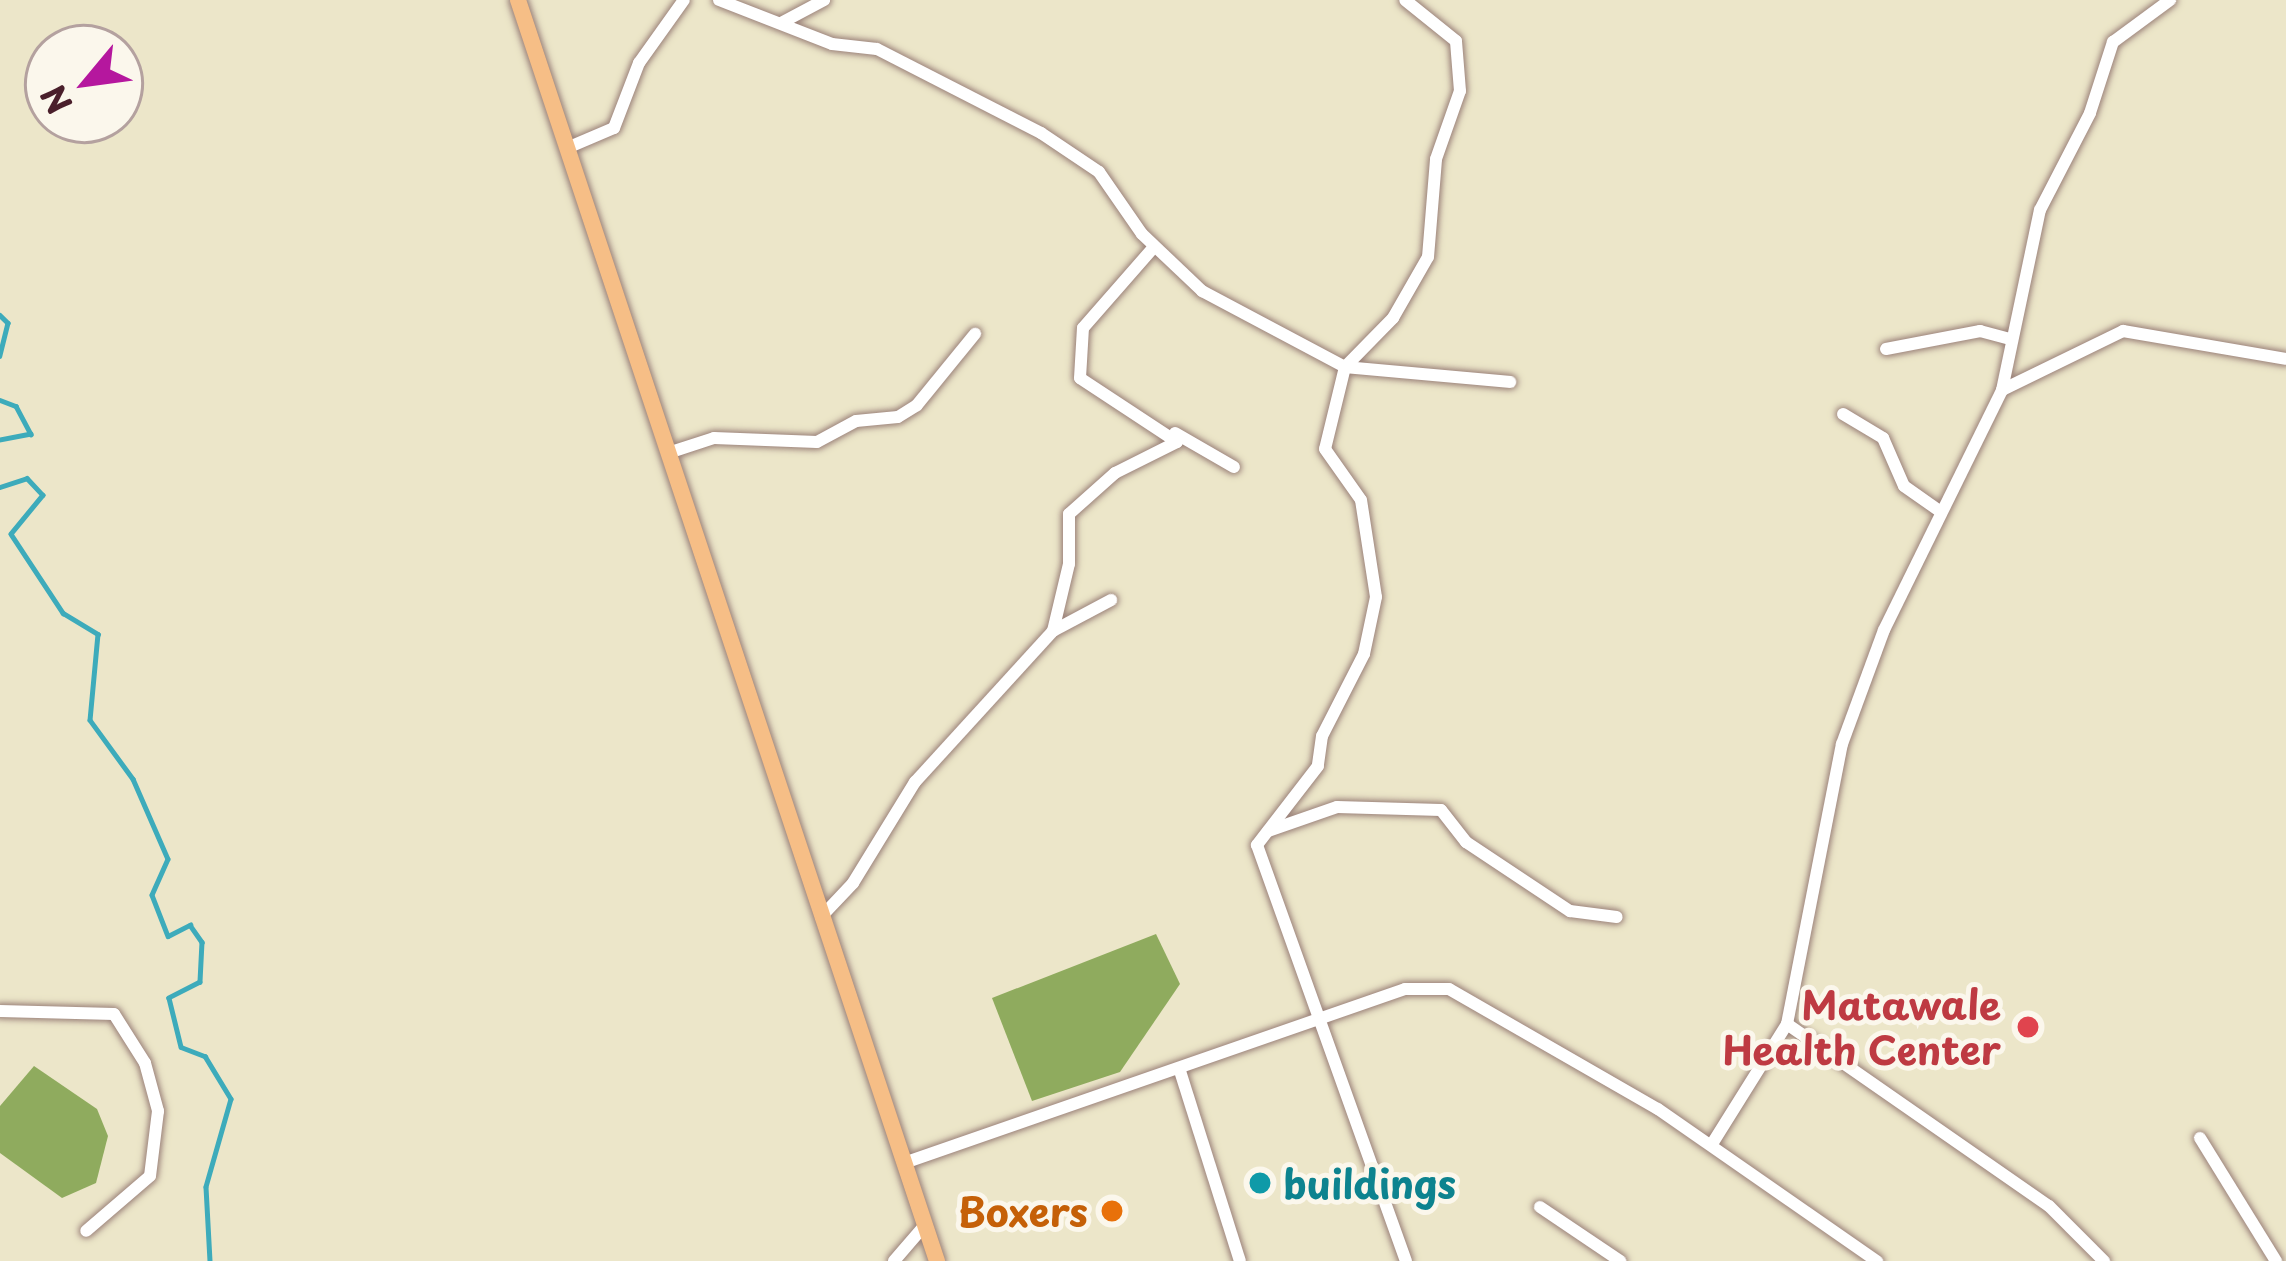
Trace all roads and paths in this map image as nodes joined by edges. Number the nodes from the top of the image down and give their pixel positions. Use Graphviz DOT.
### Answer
graph roads {
  1 [pos="518,0"];
  2 [pos="684,0"];
  3 [pos="719,0"];
  4 [pos="824,0"];
  5 [pos="1405,0"];
  6 [pos="2170,0"];
  7 [pos="735,3"];
  8 [pos="781,22"];
  9 [pos="567,148"];
  10 [pos="1154,247"];
  11 [pos="975,334"];
  12 [pos="2010,339"];
  13 [pos="1886,349"];
  14 [pos="2286,358"];
  15 [pos="1345,367"];
  16 [pos="1510,382"];
  17 [pos="2002,390"];
  18 [pos="1843,414"];
  19 [pos="1174,433"];
  20 [pos="668,453"];
  21 [pos="1234,467"];
  22 [pos="1941,512"];
  23 [pos="1111,600"];
  24 [pos="1053,631"];
  25 [pos="1267,831"];
  26 [pos="1618,917"];
  27 [pos="820,918"];
  28 [pos="0,1012"];
  29 [pos="1321,1019"];
  30 [pos="1787,1024"];
  31 [pos="1180,1071"];
  32 [pos="2200,1138"];
  33 [pos="1712,1144"];
  34 [pos="904,1163"];
  35 [pos="1540,1207"];
  36 [pos="926,1225"];
  37 [pos="86,1232"];
  38 [pos="894,1261"];
  39 [pos="937,1261"];
  40 [pos="1240,1261"];
  41 [pos="1406,1261"];
  42 [pos="1620,1261"];
  43 [pos="1877,1261"];
  44 [pos="2104,1261"];
  45 [pos="2276,1261"];
  1 -- 9 [label="main road"];
  2 -- 9 [label="street"];
  3 -- 7 [label="street"];
  4 -- 8 [label="street"];
  5 -- 15 [label="street"];
  6 -- 12 [label="street"];
  7 -- 8 [label="street"];
  8 -- 10 [label="street"];
  9 -- 20 [label="main road"];
  10 -- 15 [label="street"];
  10 -- 19 [label="street"];
  11 -- 20 [label="street"];
  12 -- 13 [label="street"];
  12 -- 17 [label="street"];
  14 -- 17 [label="street"];
  15 -- 16 [label="street"];
  15 -- 25 [label="street"];
  17 -- 22 [label="street"];
  18 -- 22 [label="street"];
  19 -- 21 [label="street"];
  19 -- 24 [label="street"];
  20 -- 27 [label="main road"];
  22 -- 30 [label="street"];
  23 -- 24 [label="street"];
  24 -- 27 [label="street"];
  25 -- 26 [label="street"];
  25 -- 29 [label="street"];
  27 -- 34 [label="main road"];
  28 -- 37 [label="street"];
  29 -- 31 [label="street"];
  29 -- 33 [label="street"];
  29 -- 41 [label="street"];
  30 -- 33 [label="street"];
  30 -- 44 [label="street"];
  31 -- 34 [label="street"];
  31 -- 40 [label="street"];
  32 -- 45 [label="street"];
  33 -- 43 [label="street"];
  34 -- 36 [label="main road"];
  35 -- 42 [label="street"];
  36 -- 38 [label="street"];
  36 -- 39 [label="main road"];
}
